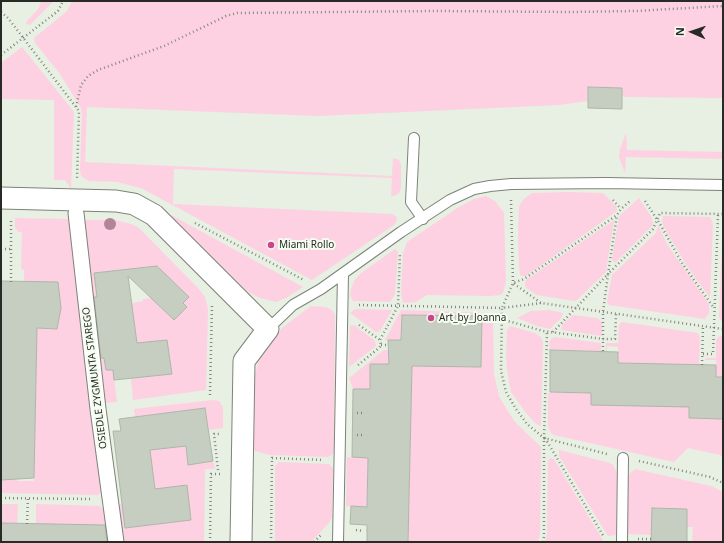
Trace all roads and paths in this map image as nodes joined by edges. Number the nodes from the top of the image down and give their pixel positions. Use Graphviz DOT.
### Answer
graph roads {
  1 [pos="63,1"];
  2 [pos="723,6"];
  3 [pos="1,12"];
  4 [pos="23,38"];
  5 [pos="1,55"];
  6 [pos="76,107"];
  7 [pos="414,138"];
  8 [pos="511,184"];
  9 [pos="723,185"];
  10 [pos="635,197"];
  11 [pos="644,199"];
  12 [pos="6,206"];
  13 [pos="76,206"];
  14 [pos="718,214"];
  15 [pos="723,214"];
  16 [pos="617,215"];
  17 [pos="423,219"];
  18 [pos="657,219"];
  19 [pos="195,223"];
  20 [pos="401,232"];
  21 [pos="1,249"];
  22 [pos="10,250"];
  23 [pos="343,274"];
  24 [pos="608,274"];
  25 [pos="11,282"];
  26 [pos="513,283"];
  27 [pos="321,289"];
  28 [pos="211,303"];
  29 [pos="541,303"];
  30 [pos="398,306"];
  31 [pos="502,308"];
  32 [pos="575,308"];
  33 [pos="714,308"];
  34 [pos="342,309"];
  35 [pos="603,312"];
  36 [pos="616,314"];
  37 [pos="501,318"];
  38 [pos="703,326"];
  39 [pos="714,327"];
  40 [pos="268,329"];
  41 [pos="723,329"];
  42 [pos="547,332"];
  43 [pos="552,332"];
  44 [pos="603,339"];
  45 [pos="380,340"];
  46 [pos="381,345"];
  47 [pos="388,345"];
  48 [pos="603,352"];
  49 [pos="703,354"];
  50 [pos="702,365"];
  51 [pos="341,376"];
  52 [pos="210,395"];
  53 [pos="227,433"];
  54 [pos="544,438"];
  55 [pos="623,458"];
  56 [pos="340,461"];
  57 [pos="219,474"];
  58 [pos="723,483"];
  59 [pos="1,498"];
  60 [pos="28,498"];
  61 [pos="111,499"];
  62 [pos="27,524"];
  63 [pos="606,539"];
  64 [pos="116,542"];
  65 [pos="241,542"];
  66 [pos="271,542"];
  67 [pos="338,542"];
  68 [pos="543,542"];
  69 [pos="622,542"];
  1 -- 4 [label="path"];
  2 -- 6 [label="path"];
  3 -- 4 [label="path"];
  4 -- 5 [label="path"];
  4 -- 6 [label="path"];
  6 -- 13 [label="path"];
  7 -- 17 [label="lane"];
  8 -- 9 [label="lane"];
  8 -- 17 [label="lane"];
  8 -- 26 [label="path"];
  10 -- 16 [label="path"];
  11 -- 18 [label="path"];
  12 -- 13 [label="street"];
  12 -- 22 [label="path"];
  13 -- 40 [label="street"];
  13 -- 61 [label="street, OSIEDLE ZYGMUNTA STAREGO"];
  14 -- 15 [label="path"];
  14 -- 18 [label="path"];
  14 -- 33 [label="path"];
  16 -- 24 [label="path"];
  16 -- 26 [label="path"];
  17 -- 20 [label="lane"];
  18 -- 24 [label="path"];
  18 -- 33 [label="path"];
  19 -- 27 [label="path"];
  20 -- 23 [label="lane"];
  20 -- 30 [label="path"];
  21 -- 22 [label="path"];
  22 -- 25 [label="path"];
  23 -- 27 [label="lane"];
  23 -- 34 [label="lane"];
  24 -- 32 [label="path"];
  24 -- 35 [label="path"];
  26 -- 29 [label="path"];
  26 -- 31 [label="path"];
  27 -- 40 [label="lane"];
  28 -- 52 [label="path"];
  29 -- 31 [label="path"];
  29 -- 32 [label="path"];
  30 -- 31 [label="path"];
  30 -- 34 [label="path"];
  30 -- 45 [label="path"];
  31 -- 37 [label="path"];
  32 -- 35 [label="path"];
  32 -- 43 [label="path"];
  33 -- 39 [label="path"];
  34 -- 45 [label="path"];
  34 -- 51 [label="lane"];
  35 -- 36 [label="path"];
  35 -- 44 [label="path"];
  36 -- 38 [label="path"];
  36 -- 44 [label="path"];
  37 -- 42 [label="path"];
  37 -- 54 [label="path"];
  38 -- 39 [label="path"];
  38 -- 49 [label="path"];
  39 -- 41 [label="path"];
  39 -- 49 [label="path"];
  40 -- 65 [label="street"];
  42 -- 43 [label="path"];
  42 -- 54 [label="path"];
  43 -- 44 [label="path"];
  44 -- 48 [label="path"];
  45 -- 46 [label="path"];
  46 -- 47 [label="path"];
  46 -- 51 [label="path"];
  49 -- 50 [label="path"];
  51 -- 56 [label="lane"];
  53 -- 57 [label="path"];
  54 -- 55 [label="path"];
  54 -- 63 [label="path"];
  54 -- 68 [label="path"];
  55 -- 58 [label="path"];
  55 -- 69 [label="lane"];
  56 -- 66 [label="path"];
  56 -- 67 [label="lane"];
  59 -- 60 [label="path"];
  60 -- 61 [label="path"];
  60 -- 62 [label="path"];
  61 -- 64 [label="street, OSIEDLE ZYGMUNTA STAREGO"];
}
